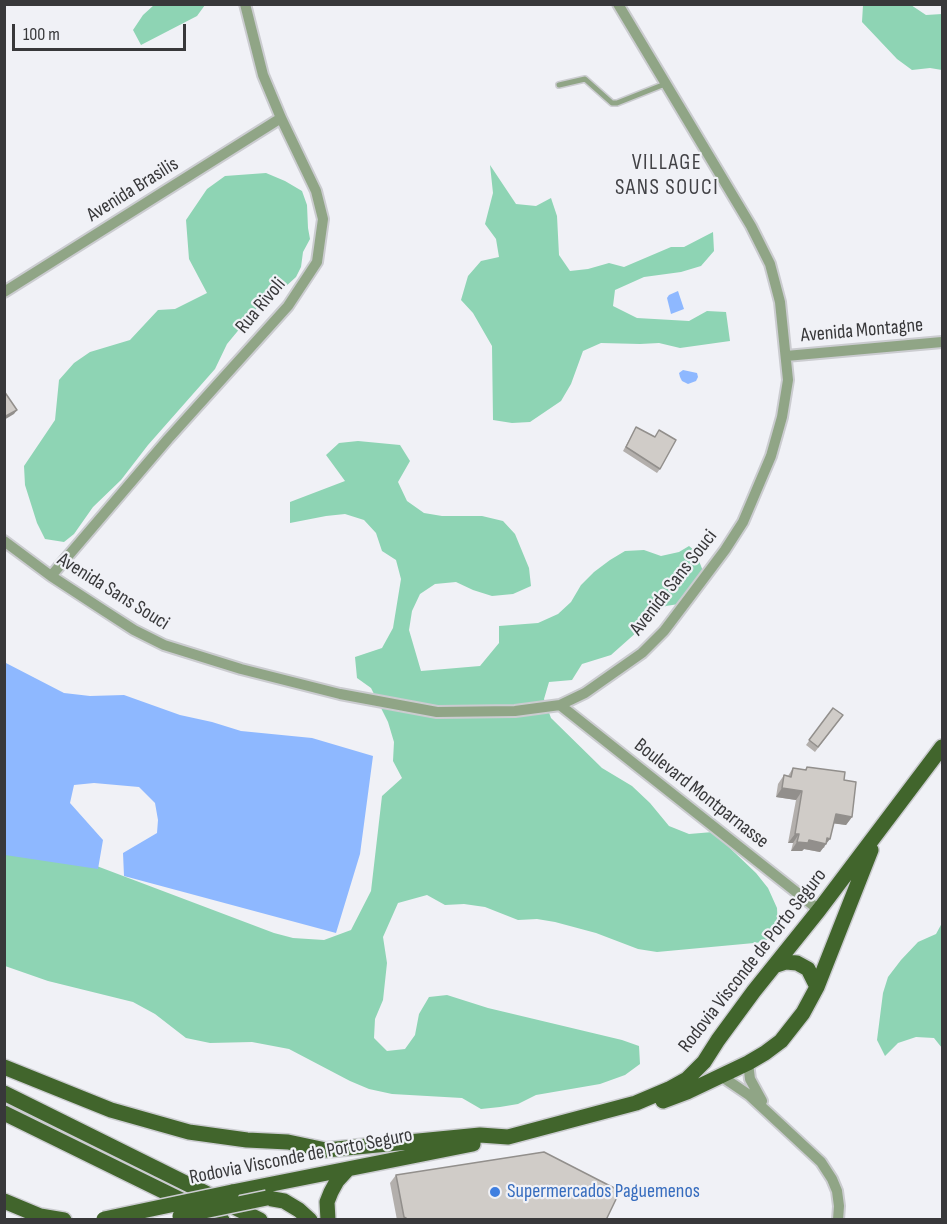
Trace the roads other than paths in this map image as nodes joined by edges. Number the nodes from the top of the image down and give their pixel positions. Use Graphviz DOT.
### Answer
graph roads {
  1 [pos="245,4"];
  2 [pos="618,4"];
  3 [pos="665,84"];
  4 [pos="559,86"];
  5 [pos="281,118"];
  6 [pos="4,292"];
  7 [pos="942,342"];
  8 [pos="786,356"];
  9 [pos="4,541"];
  10 [pos="51,576"];
  11 [pos="560,705"];
  12 [pos="942,747"];
  13 [pos="879,831"];
  14 [pos="819,910"];
  15 [pos="774,966"];
  16 [pos="817,987"];
  17 [pos="748,1063"];
  18 [pos="4,1067"];
  19 [pos="721,1076"];
  20 [pos="4,1093"];
  21 [pos="769,1112"];
  22 [pos="4,1113"];
  23 [pos="508,1137"];
  24 [pos="348,1169"];
  25 [pos="4,1201"];
  26 [pos="103,1219"];
  27 [pos="64,1220"];
  28 [pos="178,1220"];
  29 [pos="222,1220"];
  30 [pos="260,1220"];
  31 [pos="310,1220"];
  32 [pos="328,1220"];
  33 [pos="838,1220"];
  1 -- 5 [label="street, Rua Rivoli"];
  2 -- 3 [label="street, Avenida Sans Souci"];
  3 -- 4 [label="lane"];
  3 -- 8 [label="street, Avenida Sans Souci"];
  5 -- 6 [label="street, Avenida Brasilis"];
  5 -- 10 [label="street, Rua Rivoli"];
  7 -- 8 [label="street, Avenida Montagne"];
  8 -- 11 [label="street, Avenida Sans Souci"];
  9 -- 10 [label="street, Avenida Sans Souci"];
  10 -- 11 [label="street, Avenida Sans Souci"];
  11 -- 14 [label="street, Boulevard Montparnasse"];
  12 -- 13 [label="main road, Rodovia Visconde de Porto Seguro"];
  13 -- 14 [label="main road, Rodovia Visconde de Porto Seguro"];
  13 -- 16 [label="main road, Rodovia Visconde de Porto Seguro"];
  14 -- 15 [label="main road, Rodovia Visconde de Porto Seguro"];
  15 -- 16 [label="main road"];
  15 -- 23 [label="main road, Rodovia Visconde de Porto Seguro"];
  16 -- 17 [label="main road, Rodovia Visconde de Porto Seguro"];
  17 -- 19 [label="main road, Rodovia Visconde de Porto Seguro"];
  17 -- 21 [label="street"];
  18 -- 23 [label="main road"];
  19 -- 21 [label="street"];
  19 -- 23 [label="main road, Rodovia Visconde de Porto Seguro"];
  20 -- 30 [label="main road"];
  21 -- 33 [label="street"];
  22 -- 29 [label="main road"];
  23 -- 24 [label="main road, Rodovia Visconde de Porto Seguro"];
  24 -- 26 [label="main road, Rodovia Visconde de Porto Seguro, bridge"];
  24 -- 32 [label="main road"];
  25 -- 27 [label="main road"];
  28 -- 31 [label="main road, bridge"];
}
